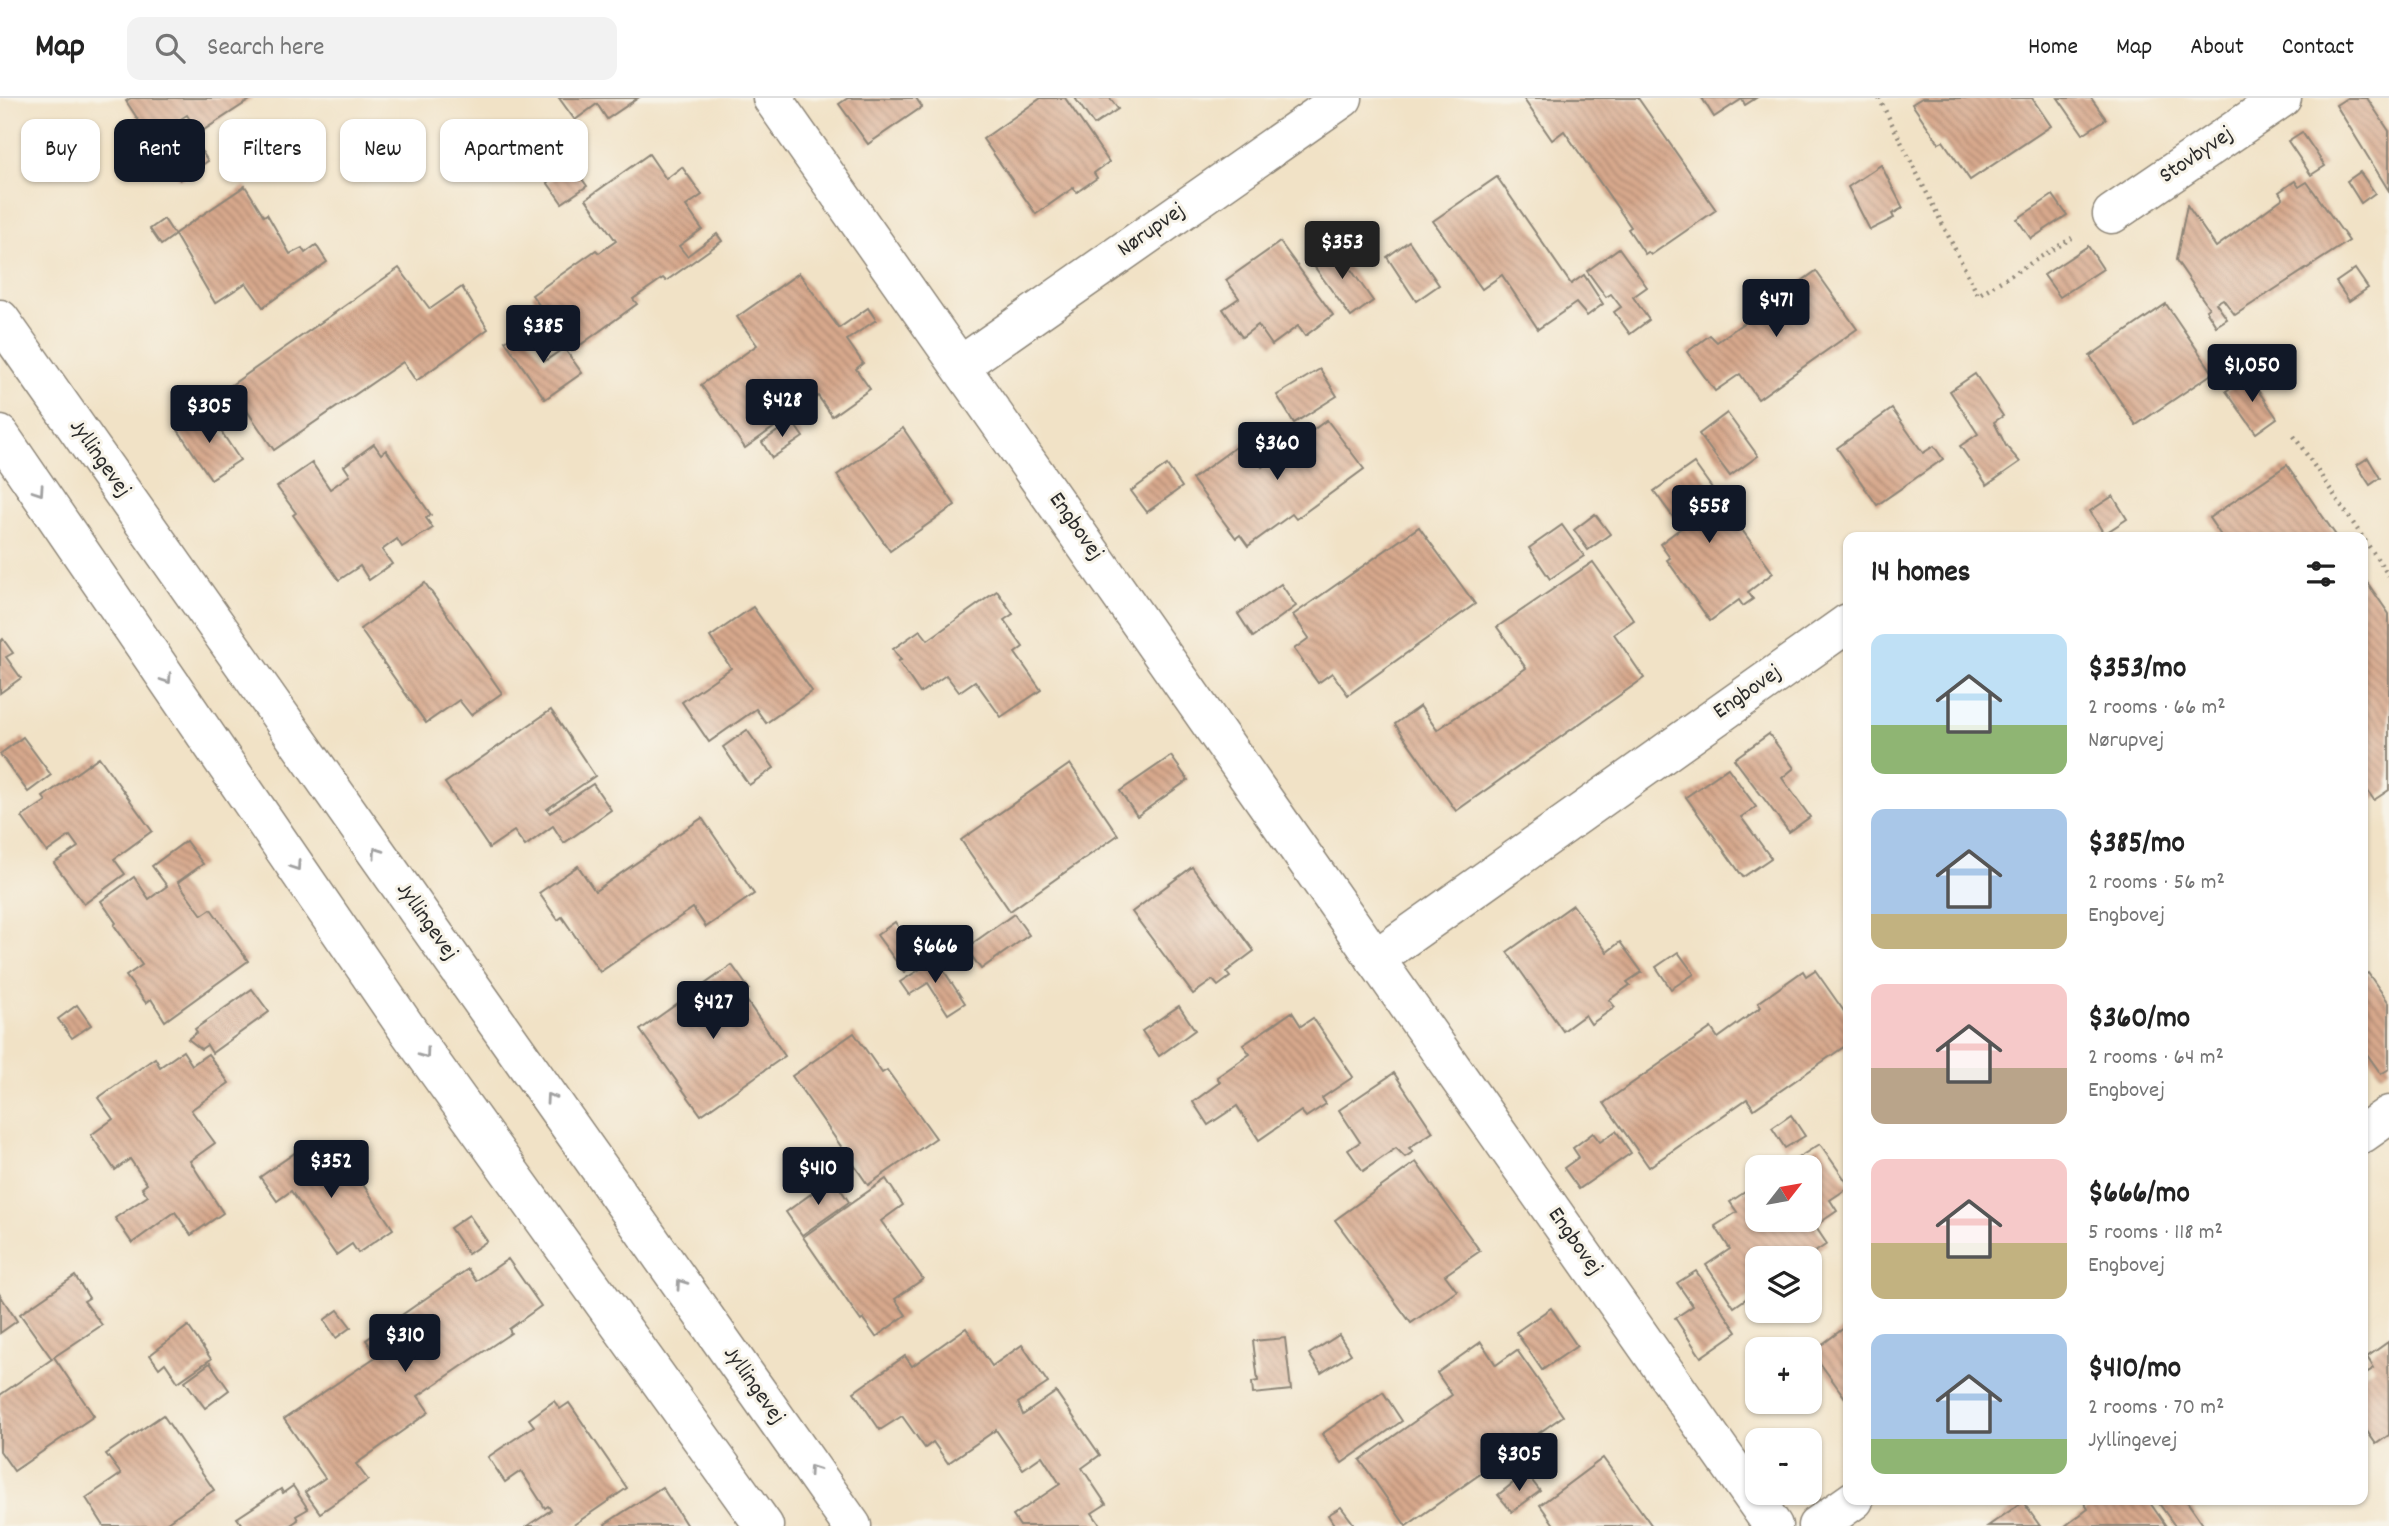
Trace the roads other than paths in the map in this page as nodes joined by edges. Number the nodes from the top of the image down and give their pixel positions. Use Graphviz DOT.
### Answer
graph roads {
  1 [pos="772,98"];
  2 [pos="1342,98"];
  3 [pos="2281,98"];
  4 [pos="2112,214"];
  5 [pos="0,319"];
  6 [pos="961,365"];
  7 [pos="0,435"];
  8 [pos="1843,627"];
  9 [pos="1375,959"];
  10 [pos="2389,1115"];
  11 [pos="2368,1130"];
  12 [pos="1847,1505"];
  13 [pos="764,1526"];
  14 [pos="852,1526"];
  15 [pos="1773,1526"];
  16 [pos="1818,1526"];
  1 -- 6 [label="street, Engbovej"];
  2 -- 6 [label="street, Nørupvej"];
  3 -- 4 [label="street, Stovbyvej"];
  14 -- 5 [label="street, Jyllingevej, one-way"];
  6 -- 9 [label="street, Engbovej"];
  7 -- 13 [label="street, one-way"];
  8 -- 9 [label="street, Engbovej"];
  9 -- 15 [label="street, Engbovej"];
  10 -- 11 [label="street"];
  12 -- 16 [label="street"];
}
